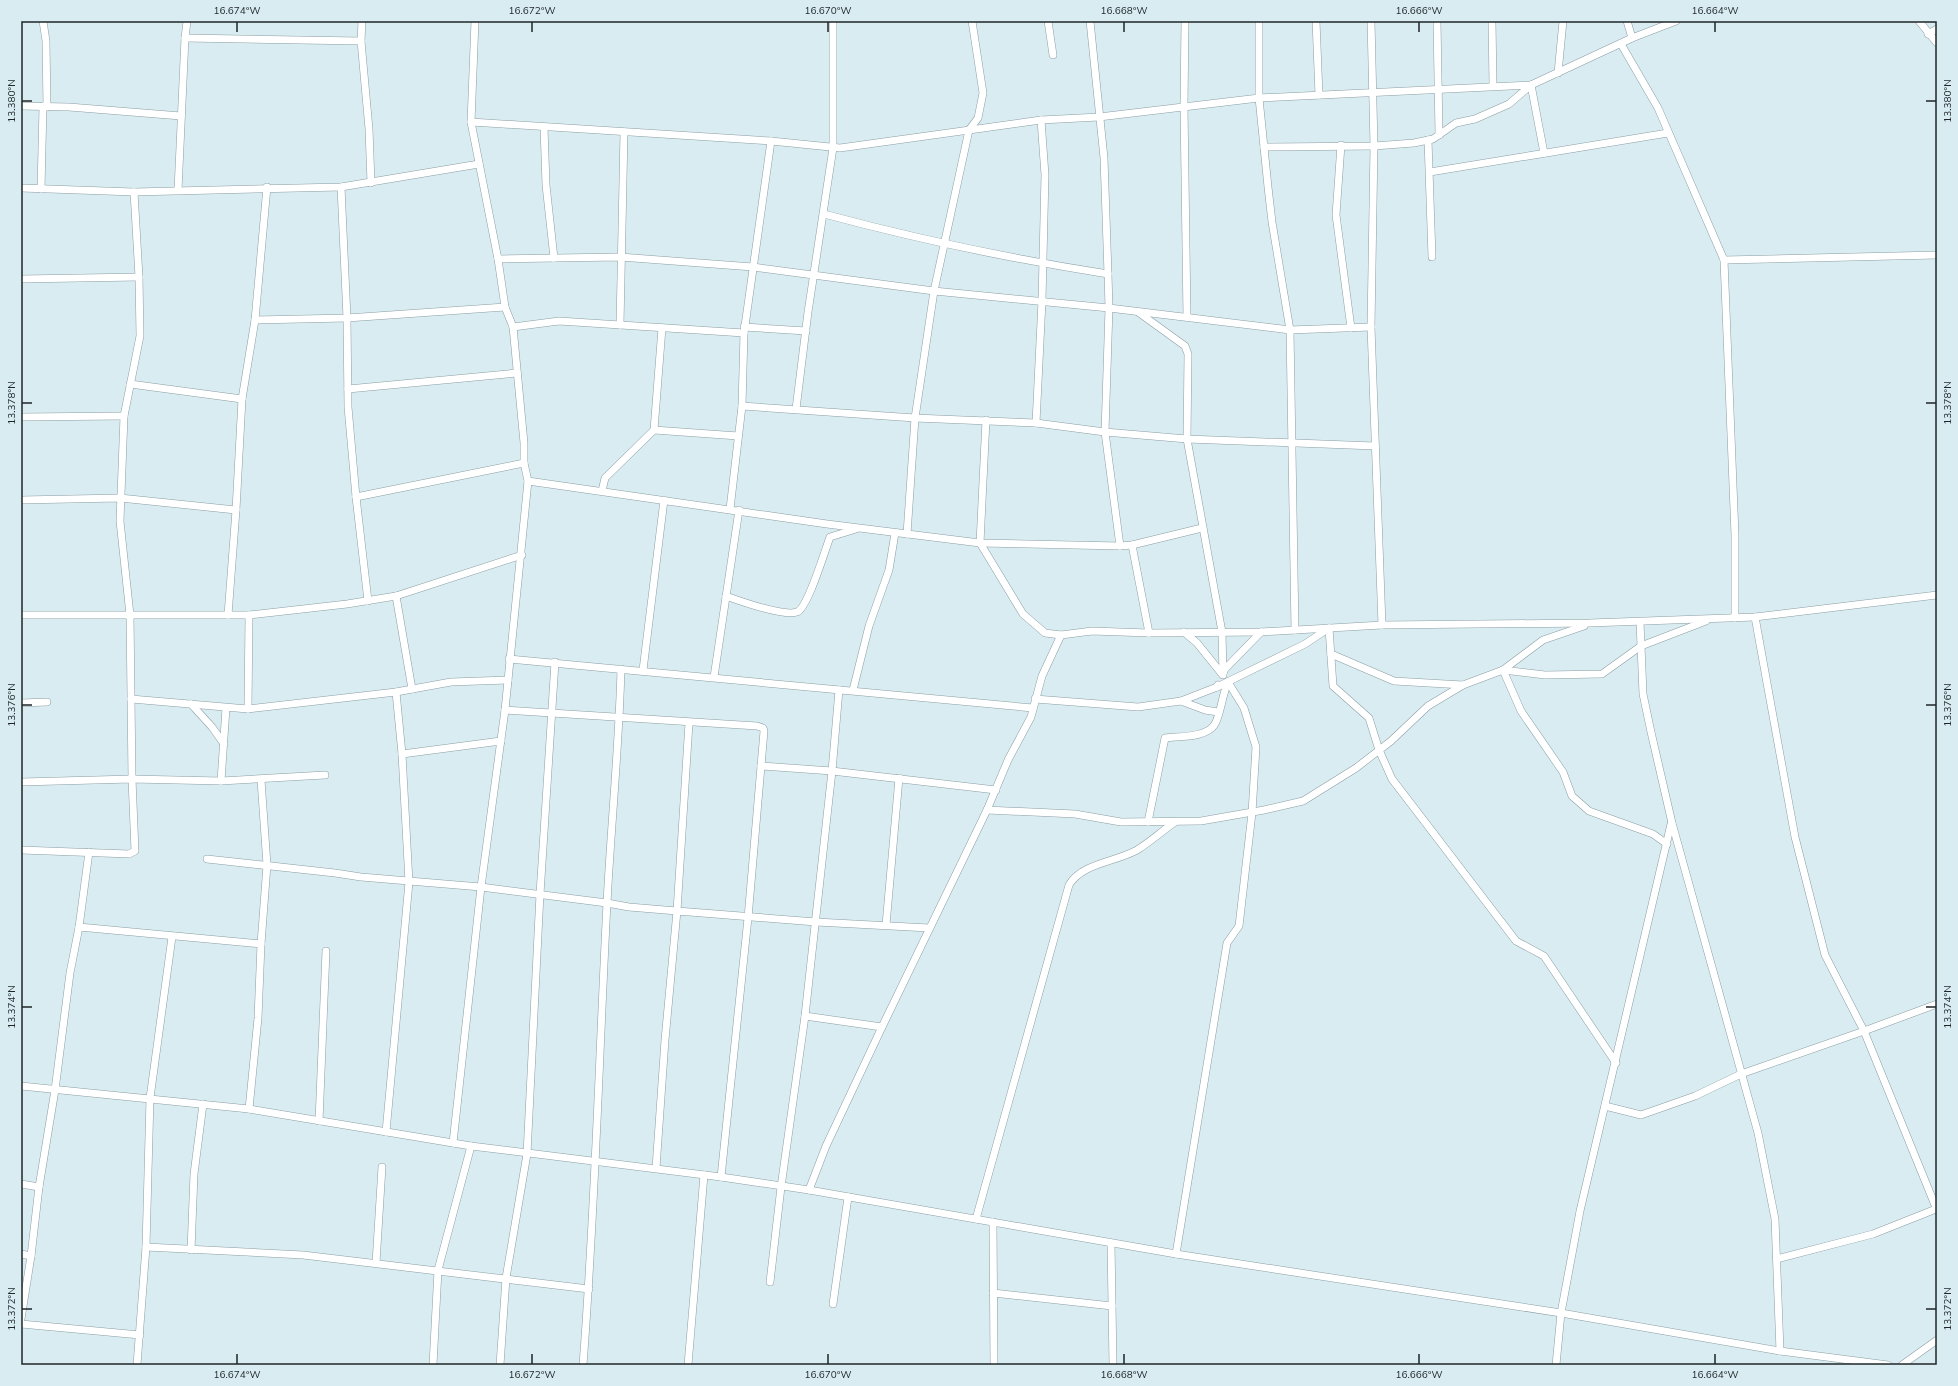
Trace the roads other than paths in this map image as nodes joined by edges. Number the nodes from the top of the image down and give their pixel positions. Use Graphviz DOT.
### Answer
graph roads {
  1 [pos="43,21"];
  2 [pos="187,21"];
  3 [pos="362,21"];
  4 [pos="475,21"];
  5 [pos="833,21"];
  6 [pos="972,21"];
  7 [pos="1048,21"];
  8 [pos="1090,21"];
  9 [pos="1186,21"];
  10 [pos="1259,21"];
  11 [pos="1316,21"];
  12 [pos="1371,21"];
  13 [pos="1437,21"];
  14 [pos="1492,21"];
  15 [pos="1563,21"];
  16 [pos="1627,21"];
  17 [pos="1676,21"];
  18 [pos="1919,21"];
  19 [pos="1937,29"];
  20 [pos="1928,34"];
  21 [pos="185,38"];
  22 [pos="1632,38"];
  23 [pos="361,40"];
  24 [pos="1937,43"];
  25 [pos="1621,44"];
  26 [pos="1053,55"];
  27 [pos="1558,72"];
  28 [pos="1531,85"];
  29 [pos="1493,86"];
  30 [pos="1438,88"];
  31 [pos="1372,92"];
  32 [pos="1319,95"];
  33 [pos="1259,98"];
  34 [pos="21,106"];
  35 [pos="45,106"];
  36 [pos="1184,106"];
  37 [pos="181,116"];
  38 [pos="1099,117"];
  39 [pos="1041,120"];
  40 [pos="471,122"];
  41 [pos="544,127"];
  42 [pos="969,130"];
  43 [pos="624,132"];
  44 [pos="1668,133"];
  45 [pos="1439,135"];
  46 [pos="1428,140"];
  47 [pos="771,141"];
  48 [pos="1341,145"];
  49 [pos="1374,146"];
  50 [pos="1264,147"];
  51 [pos="833,148"];
  52 [pos="1544,153"];
  53 [pos="479,164"];
  54 [pos="1430,172"];
  55 [pos="371,183"];
  56 [pos="267,187"];
  57 [pos="341,187"];
  58 [pos="21,188"];
  59 [pos="41,189"];
  60 [pos="178,190"];
  61 [pos="134,192"];
  62 [pos="824,214"];
  63 [pos="944,242"];
  64 [pos="1937,255"];
  65 [pos="620,257"];
  66 [pos="1432,257"];
  67 [pos="554,258"];
  68 [pos="498,259"];
  69 [pos="1724,260"];
  70 [pos="1043,264"];
  71 [pos="753,267"];
  72 [pos="1108,274"];
  73 [pos="140,277"];
  74 [pos="815,277"];
  75 [pos="21,279"];
  76 [pos="934,291"];
  77 [pos="1042,301"];
  78 [pos="505,307"];
  79 [pos="1109,308"];
  80 [pos="1137,311"];
  81 [pos="1187,317"];
  82 [pos="347,318"];
  83 [pos="255,320"];
  84 [pos="620,325"];
  85 [pos="513,327"];
  86 [pos="1371,327"];
  87 [pos="662,328"];
  88 [pos="1351,328"];
  89 [pos="744,330"];
  90 [pos="1290,330"];
  91 [pos="806,331"];
  92 [pos="518,373"];
  93 [pos="130,384"];
  94 [pos="348,390"];
  95 [pos="242,399"];
  96 [pos="742,406"];
  97 [pos="796,409"];
  98 [pos="124,416"];
  99 [pos="21,417"];
  100 [pos="915,418"];
  101 [pos="986,420"];
  102 [pos="1036,423"];
  103 [pos="654,430"];
  104 [pos="1105,432"];
  105 [pos="738,436"];
  106 [pos="1187,439"];
  107 [pos="1293,443"];
  108 [pos="1375,446"];
  109 [pos="524,462"];
  110 [pos="528,481"];
  111 [pos="602,491"];
  112 [pos="356,497"];
  113 [pos="120,498"];
  114 [pos="21,500"];
  115 [pos="664,500"];
  116 [pos="730,509"];
  117 [pos="236,510"];
  118 [pos="739,510"];
  119 [pos="859,528"];
  120 [pos="1202,528"];
  121 [pos="895,533"];
  122 [pos="907,534"];
  123 [pos="980,543"];
  124 [pos="1132,545"];
  125 [pos="1120,546"];
  126 [pos="522,555"];
  127 [pos="1937,595"];
  128 [pos="396,596"];
  129 [pos="726,596"];
  130 [pos="368,601"];
  131 [pos="21,615"];
  132 [pos="130,615"];
  133 [pos="228,615"];
  134 [pos="249,615"];
  135 [pos="1755,617"];
  136 [pos="1735,618"];
  137 [pos="1711,619"];
  138 [pos="1640,622"];
  139 [pos="1590,623"];
  140 [pos="1382,625"];
  141 [pos="1329,628"];
  142 [pos="1295,630"];
  143 [pos="1184,632"];
  144 [pos="1222,632"];
  145 [pos="1261,632"];
  146 [pos="1149,633"];
  147 [pos="1061,635"];
  148 [pos="1641,646"];
  149 [pos="1331,654"];
  150 [pos="510,659"];
  151 [pos="555,662"];
  152 [pos="621,669"];
  153 [pos="643,670"];
  154 [pos="1503,670"];
  155 [pos="1223,674"];
  156 [pos="714,677"];
  157 [pos="508,680"];
  158 [pos="1228,682"];
  159 [pos="1463,685"];
  160 [pos="1217,688"];
  161 [pos="412,689"];
  162 [pos="839,690"];
  163 [pos="853,690"];
  164 [pos="396,692"];
  165 [pos="131,699"];
  166 [pos="1035,699"];
  167 [pos="1181,701"];
  168 [pos="47,702"];
  169 [pos="21,703"];
  170 [pos="191,704"];
  171 [pos="226,708"];
  172 [pos="1033,708"];
  173 [pos="248,709"];
  174 [pos="505,710"];
  175 [pos="551,712"];
  176 [pos="1218,712"];
  177 [pos="620,718"];
  178 [pos="689,723"];
  179 [pos="501,741"];
  180 [pos="224,744"];
  181 [pos="1379,750"];
  182 [pos="402,754"];
  183 [pos="761,766"];
  184 [pos="832,771"];
  185 [pos="325,775"];
  186 [pos="899,778"];
  187 [pos="132,779"];
  188 [pos="261,780"];
  189 [pos="221,781"];
  190 [pos="21,782"];
  191 [pos="996,790"];
  192 [pos="986,810"];
  193 [pos="1252,812"];
  194 [pos="1148,822"];
  195 [pos="1175,822"];
  196 [pos="1672,823"];
  197 [pos="1667,844"];
  198 [pos="21,850"];
  199 [pos="89,852"];
  200 [pos="207,860"];
  201 [pos="267,865"];
  202 [pos="409,882"];
  203 [pos="481,887"];
  204 [pos="540,894"];
  205 [pos="607,903"];
  206 [pos="677,911"];
  207 [pos="748,918"];
  208 [pos="816,922"];
  209 [pos="886,925"];
  210 [pos="79,927"];
  211 [pos="929,928"];
  212 [pos="172,937"];
  213 [pos="261,944"];
  214 [pos="326,951"];
  215 [pos="1937,1004"];
  216 [pos="805,1016"];
  217 [pos="882,1027"];
  218 [pos="1864,1031"];
  219 [pos="1616,1063"];
  220 [pos="1741,1074"];
  221 [pos="21,1086"];
  222 [pos="55,1090"];
  223 [pos="150,1098"];
  224 [pos="203,1104"];
  225 [pos="1605,1106"];
  226 [pos="249,1109"];
  227 [pos="319,1121"];
  228 [pos="386,1132"];
  229 [pos="453,1143"];
  230 [pos="472,1146"];
  231 [pos="527,1154"];
  232 [pos="596,1160"];
  233 [pos="382,1167"];
  234 [pos="656,1168"];
  235 [pos="704,1175"];
  236 [pos="721,1177"];
  237 [pos="21,1184"];
  238 [pos="38,1187"];
  239 [pos="781,1187"];
  240 [pos="809,1190"];
  241 [pos="848,1197"];
  242 [pos="1936,1205"];
  243 [pos="976,1219"];
  244 [pos="993,1222"];
  245 [pos="1111,1243"];
  246 [pos="146,1247"];
  247 [pos="191,1250"];
  248 [pos="21,1254"];
  249 [pos="1176,1254"];
  250 [pos="31,1256"];
  251 [pos="1777,1259"];
  252 [pos="376,1263"];
  253 [pos="438,1270"];
  254 [pos="506,1278"];
  255 [pos="770,1282"];
  256 [pos="589,1289"];
  257 [pos="994,1293"];
  258 [pos="833,1304"];
  259 [pos="1112,1306"];
  260 [pos="1561,1313"];
  261 [pos="21,1319"];
  262 [pos="21,1324"];
  263 [pos="140,1335"];
  264 [pos="1937,1340"];
  265 [pos="1780,1351"];
  266 [pos="137,1365"];
  267 [pos="433,1365"];
  268 [pos="500,1365"];
  269 [pos="583,1365"];
  270 [pos="688,1365"];
  271 [pos="994,1365"];
  272 [pos="1112,1365"];
  273 [pos="1556,1365"];
  274 [pos="1888,1365"];
  275 [pos="1902,1365"];
  1 -- 35 [label="street"];
  2 -- 21 [label="street"];
  3 -- 23 [label="street"];
  4 -- 40 [label="street"];
  5 -- 51 [label="street"];
  6 -- 42 [label="street"];
  7 -- 26 [label="street"];
  8 -- 38 [label="street"];
  9 -- 36 [label="street"];
  10 -- 33 [label="street"];
  11 -- 32 [label="street"];
  12 -- 31 [label="street"];
  13 -- 30 [label="street"];
  14 -- 29 [label="street"];
  15 -- 27 [label="street"];
  16 -- 22 [label="street"];
  17 -- 22 [label="street"];
  18 -- 20 [label="street"];
  19 -- 20 [label="street"];
  20 -- 24 [label="street"];
  21 -- 23 [label="street"];
  21 -- 37 [label="street"];
  22 -- 25 [label="street"];
  23 -- 55 [label="street"];
  25 -- 27 [label="street"];
  25 -- 44 [label="street"];
  27 -- 28 [label="street"];
  28 -- 29 [label="street"];
  28 -- 45 [label="street"];
  28 -- 52 [label="street"];
  29 -- 30 [label="street"];
  30 -- 31 [label="street"];
  30 -- 45 [label="street"];
  31 -- 32 [label="street"];
  31 -- 49 [label="street"];
  32 -- 33 [label="street"];
  33 -- 36 [label="street"];
  33 -- 50 [label="street"];
  34 -- 35 [label="street"];
  35 -- 37 [label="street"];
  35 -- 59 [label="street"];
  36 -- 38 [label="street"];
  36 -- 81 [label="street"];
  37 -- 60 [label="street"];
  38 -- 39 [label="street"];
  38 -- 72 [label="street"];
  39 -- 42 [label="street"];
  39 -- 70 [label="street"];
  40 -- 41 [label="street"];
  40 -- 53 [label="street"];
  41 -- 43 [label="street"];
  41 -- 67 [label="street"];
  42 -- 51 [label="street"];
  42 -- 63 [label="street"];
  43 -- 47 [label="street"];
  43 -- 65 [label="street"];
  44 -- 52 [label="street"];
  44 -- 69 [label="street"];
  45 -- 46 [label="street"];
  46 -- 49 [label="street"];
  46 -- 54 [label="street"];
  47 -- 51 [label="street"];
  47 -- 71 [label="street"];
  48 -- 49 [label="street"];
  48 -- 50 [label="street"];
  48 -- 88 [label="street"];
  49 -- 86 [label="street"];
  50 -- 90 [label="street"];
  51 -- 62 [label="street"];
  52 -- 54 [label="street"];
  53 -- 55 [label="street"];
  53 -- 68 [label="street"];
  54 -- 66 [label="street"];
  55 -- 57 [label="street"];
  56 -- 57 [label="street"];
  56 -- 60 [label="street"];
  56 -- 83 [label="street"];
  57 -- 82 [label="street"];
  58 -- 59 [label="street"];
  59 -- 61 [label="street"];
  60 -- 61 [label="street"];
  61 -- 73 [label="street"];
  62 -- 63 [label="street"];
  62 -- 74 [label="street"];
  63 -- 70 [label="street"];
  63 -- 76 [label="street"];
  64 -- 69 [label="street"];
  65 -- 67 [label="street"];
  65 -- 71 [label="street"];
  65 -- 84 [label="street"];
  67 -- 68 [label="street"];
  68 -- 78 [label="street"];
  69 -- 136 [label="street"];
  70 -- 72 [label="street"];
  70 -- 77 [label="street"];
  71 -- 74 [label="street"];
  71 -- 89 [label="street"];
  72 -- 79 [label="street"];
  73 -- 75 [label="street"];
  73 -- 93 [label="street"];
  74 -- 76 [label="street"];
  74 -- 91 [label="street"];
  76 -- 77 [label="street"];
  76 -- 100 [label="street"];
  77 -- 79 [label="street"];
  77 -- 102 [label="street"];
  78 -- 82 [label="street"];
  78 -- 85 [label="street"];
  79 -- 80 [label="street"];
  79 -- 104 [label="street"];
  80 -- 81 [label="street"];
  80 -- 106 [label="street"];
  81 -- 90 [label="street"];
  82 -- 83 [label="street"];
  82 -- 94 [label="street"];
  83 -- 95 [label="street"];
  84 -- 85 [label="street"];
  84 -- 87 [label="street"];
  85 -- 92 [label="street"];
  86 -- 88 [label="street"];
  86 -- 108 [label="street"];
  87 -- 89 [label="street"];
  87 -- 103 [label="street"];
  88 -- 90 [label="street"];
  89 -- 91 [label="street"];
  89 -- 96 [label="street"];
  90 -- 107 [label="street"];
  91 -- 97 [label="street"];
  92 -- 94 [label="street"];
  92 -- 109 [label="street"];
  93 -- 95 [label="street"];
  93 -- 98 [label="street"];
  94 -- 112 [label="street"];
  95 -- 117 [label="street"];
  96 -- 97 [label="street"];
  96 -- 105 [label="street"];
  97 -- 100 [label="street"];
  98 -- 99 [label="street"];
  98 -- 113 [label="street"];
  100 -- 101 [label="street"];
  100 -- 122 [label="street"];
  101 -- 102 [label="street"];
  101 -- 123 [label="street"];
  102 -- 104 [label="street"];
  103 -- 105 [label="street"];
  103 -- 111 [label="street"];
  104 -- 106 [label="street"];
  104 -- 125 [label="street"];
  105 -- 116 [label="street"];
  106 -- 107 [label="street"];
  106 -- 120 [label="street"];
  107 -- 108 [label="street"];
  107 -- 142 [label="street"];
  108 -- 140 [label="street"];
  109 -- 110 [label="street"];
  109 -- 112 [label="street"];
  110 -- 111 [label="street"];
  110 -- 126 [label="street"];
  111 -- 115 [label="street"];
  112 -- 130 [label="street"];
  113 -- 114 [label="street"];
  113 -- 117 [label="street"];
  113 -- 132 [label="street"];
  115 -- 116 [label="street"];
  115 -- 153 [label="street"];
  116 -- 118 [label="street"];
  117 -- 133 [label="street"];
  118 -- 119 [label="street"];
  118 -- 129 [label="street"];
  119 -- 121 [label="street"];
  119 -- 129 [label="street"];
  120 -- 124 [label="street"];
  120 -- 144 [label="street"];
  121 -- 122 [label="street"];
  121 -- 163 [label="street"];
  122 -- 123 [label="street"];
  123 -- 125 [label="street"];
  123 -- 147 [label="street"];
  124 -- 125 [label="street"];
  124 -- 146 [label="street"];
  126 -- 128 [label="street"];
  126 -- 150 [label="street"];
  127 -- 135 [label="street"];
  128 -- 130 [label="street"];
  128 -- 161 [label="street"];
  129 -- 156 [label="street"];
  130 -- 134 [label="street"];
  131 -- 132 [label="street"];
  132 -- 133 [label="street"];
  132 -- 165 [label="street"];
  133 -- 134 [label="street"];
  134 -- 173 [label="street"];
  135 -- 136 [label="street"];
  135 -- 218 [label="street"];
  136 -- 137 [label="street"];
  137 -- 138 [label="street"];
  137 -- 148 [label="street"];
  138 -- 139 [label="street"];
  138 -- 148 [label="street"];
  139 -- 140 [label="street"];
  139 -- 154 [label="street"];
  140 -- 141 [label="street"];
  141 -- 142 [label="street"];
  141 -- 149 [label="street"];
  141 -- 158 [label="street"];
  142 -- 145 [label="street"];
  143 -- 144 [label="street"];
  143 -- 146 [label="street"];
  143 -- 155 [label="street"];
  144 -- 145 [label="street"];
  144 -- 155 [label="street"];
  145 -- 155 [label="street"];
  146 -- 147 [label="street"];
  147 -- 166 [label="street"];
  148 -- 154 [label="street"];
  148 -- 196 [label="street"];
  149 -- 159 [label="street"];
  149 -- 181 [label="street"];
  150 -- 151 [label="street"];
  150 -- 157 [label="street"];
  151 -- 152 [label="street"];
  151 -- 175 [label="street"];
  152 -- 153 [label="street"];
  152 -- 177 [label="street"];
  153 -- 156 [label="street"];
  154 -- 159 [label="street"];
  154 -- 197 [label="street"];
  155 -- 160 [label="street"];
  156 -- 162 [label="street"];
  157 -- 161 [label="street"];
  157 -- 174 [label="street"];
  158 -- 160 [label="street"];
  158 -- 176 [label="street"];
  158 -- 193 [label="street"];
  159 -- 181 [label="street"];
  160 -- 167 [label="street"];
  161 -- 164 [label="street"];
  162 -- 163 [label="street"];
  162 -- 184 [label="street"];
  163 -- 172 [label="street"];
  164 -- 173 [label="street"];
  164 -- 182 [label="street"];
  165 -- 170 [label="street"];
  165 -- 187 [label="street"];
  166 -- 167 [label="street"];
  166 -- 172 [label="street"];
  167 -- 176 [label="street"];
  168 -- 169 [label="street"];
  170 -- 171 [label="street"];
  170 -- 180 [label="street"];
  171 -- 173 [label="street"];
  171 -- 180 [label="street"];
  172 -- 191 [label="street"];
  174 -- 175 [label="street"];
  174 -- 179 [label="street"];
  175 -- 177 [label="street"];
  175 -- 204 [label="street"];
  176 -- 194 [label="street"];
  177 -- 178 [label="street"];
  177 -- 205 [label="street"];
  178 -- 183 [label="street"];
  178 -- 206 [label="street"];
  179 -- 182 [label="street"];
  179 -- 203 [label="street"];
  180 -- 189 [label="street"];
  181 -- 193 [label="street"];
  181 -- 219 [label="street"];
  182 -- 202 [label="street"];
  183 -- 184 [label="street"];
  183 -- 207 [label="street"];
  184 -- 186 [label="street"];
  184 -- 208 [label="street"];
  185 -- 188 [label="street"];
  186 -- 191 [label="street"];
  186 -- 209 [label="street"];
  187 -- 189 [label="street"];
  187 -- 190 [label="street"];
  187 -- 199 [label="street"];
  188 -- 189 [label="street"];
  188 -- 201 [label="street"];
  191 -- 192 [label="street"];
  192 -- 194 [label="street"];
  192 -- 211 [label="street"];
  193 -- 195 [label="street"];
  193 -- 249 [label="street"];
  194 -- 195 [label="street"];
  195 -- 243 [label="street"];
  196 -- 197 [label="street"];
  196 -- 220 [label="street"];
  197 -- 219 [label="street"];
  198 -- 199 [label="street"];
  199 -- 210 [label="street"];
  200 -- 201 [label="street"];
  201 -- 202 [label="street"];
  201 -- 213 [label="street"];
  202 -- 203 [label="street"];
  202 -- 228 [label="street"];
  203 -- 204 [label="street"];
  203 -- 229 [label="street"];
  204 -- 205 [label="street"];
  204 -- 231 [label="street"];
  205 -- 206 [label="street"];
  205 -- 232 [label="street"];
  206 -- 207 [label="street"];
  206 -- 234 [label="street"];
  207 -- 208 [label="street"];
  207 -- 236 [label="street"];
  208 -- 209 [label="street"];
  208 -- 216 [label="street"];
  209 -- 211 [label="street"];
  210 -- 212 [label="street"];
  210 -- 222 [label="street"];
  211 -- 217 [label="street"];
  212 -- 213 [label="street"];
  212 -- 223 [label="street"];
  213 -- 226 [label="street"];
  214 -- 227 [label="street"];
  215 -- 218 [label="street"];
  216 -- 217 [label="street"];
  216 -- 239 [label="street"];
  217 -- 240 [label="street"];
  218 -- 220 [label="street"];
  218 -- 242 [label="street"];
  219 -- 225 [label="street"];
  220 -- 225 [label="street"];
  220 -- 251 [label="street"];
  221 -- 222 [label="street"];
  222 -- 223 [label="street"];
  222 -- 238 [label="street"];
  223 -- 224 [label="street"];
  223 -- 246 [label="street"];
  224 -- 226 [label="street"];
  224 -- 247 [label="street"];
  225 -- 260 [label="street"];
  226 -- 227 [label="street"];
  227 -- 228 [label="street"];
  228 -- 229 [label="street"];
  229 -- 230 [label="street"];
  230 -- 231 [label="street"];
  230 -- 253 [label="street"];
  231 -- 232 [label="street"];
  231 -- 254 [label="street"];
  232 -- 234 [label="street"];
  232 -- 256 [label="street"];
  233 -- 252 [label="street"];
  234 -- 235 [label="street"];
  235 -- 236 [label="street"];
  235 -- 270 [label="street"];
  236 -- 239 [label="street"];
  237 -- 238 [label="street"];
  238 -- 250 [label="street"];
  239 -- 240 [label="street"];
  239 -- 255 [label="street"];
  240 -- 241 [label="street"];
  241 -- 243 [label="street"];
  241 -- 258 [label="street"];
  242 -- 251 [label="street"];
  243 -- 244 [label="street"];
  244 -- 245 [label="street"];
  244 -- 257 [label="street"];
  245 -- 249 [label="street"];
  245 -- 259 [label="street"];
  246 -- 247 [label="street"];
  246 -- 263 [label="street"];
  247 -- 252 [label="street"];
  248 -- 250 [label="street"];
  249 -- 260 [label="street"];
  250 -- 261 [label="street"];
  251 -- 265 [label="street"];
  252 -- 253 [label="street"];
  253 -- 254 [label="street"];
  253 -- 267 [label="street"];
  254 -- 256 [label="street"];
  254 -- 268 [label="street"];
  256 -- 269 [label="street"];
  257 -- 259 [label="street"];
  257 -- 271 [label="street"];
  259 -- 272 [label="street"];
  260 -- 265 [label="street"];
  260 -- 273 [label="street"];
  262 -- 263 [label="street"];
  263 -- 266 [label="street"];
  264 -- 275 [label="street"];
  265 -- 274 [label="street"];
}
